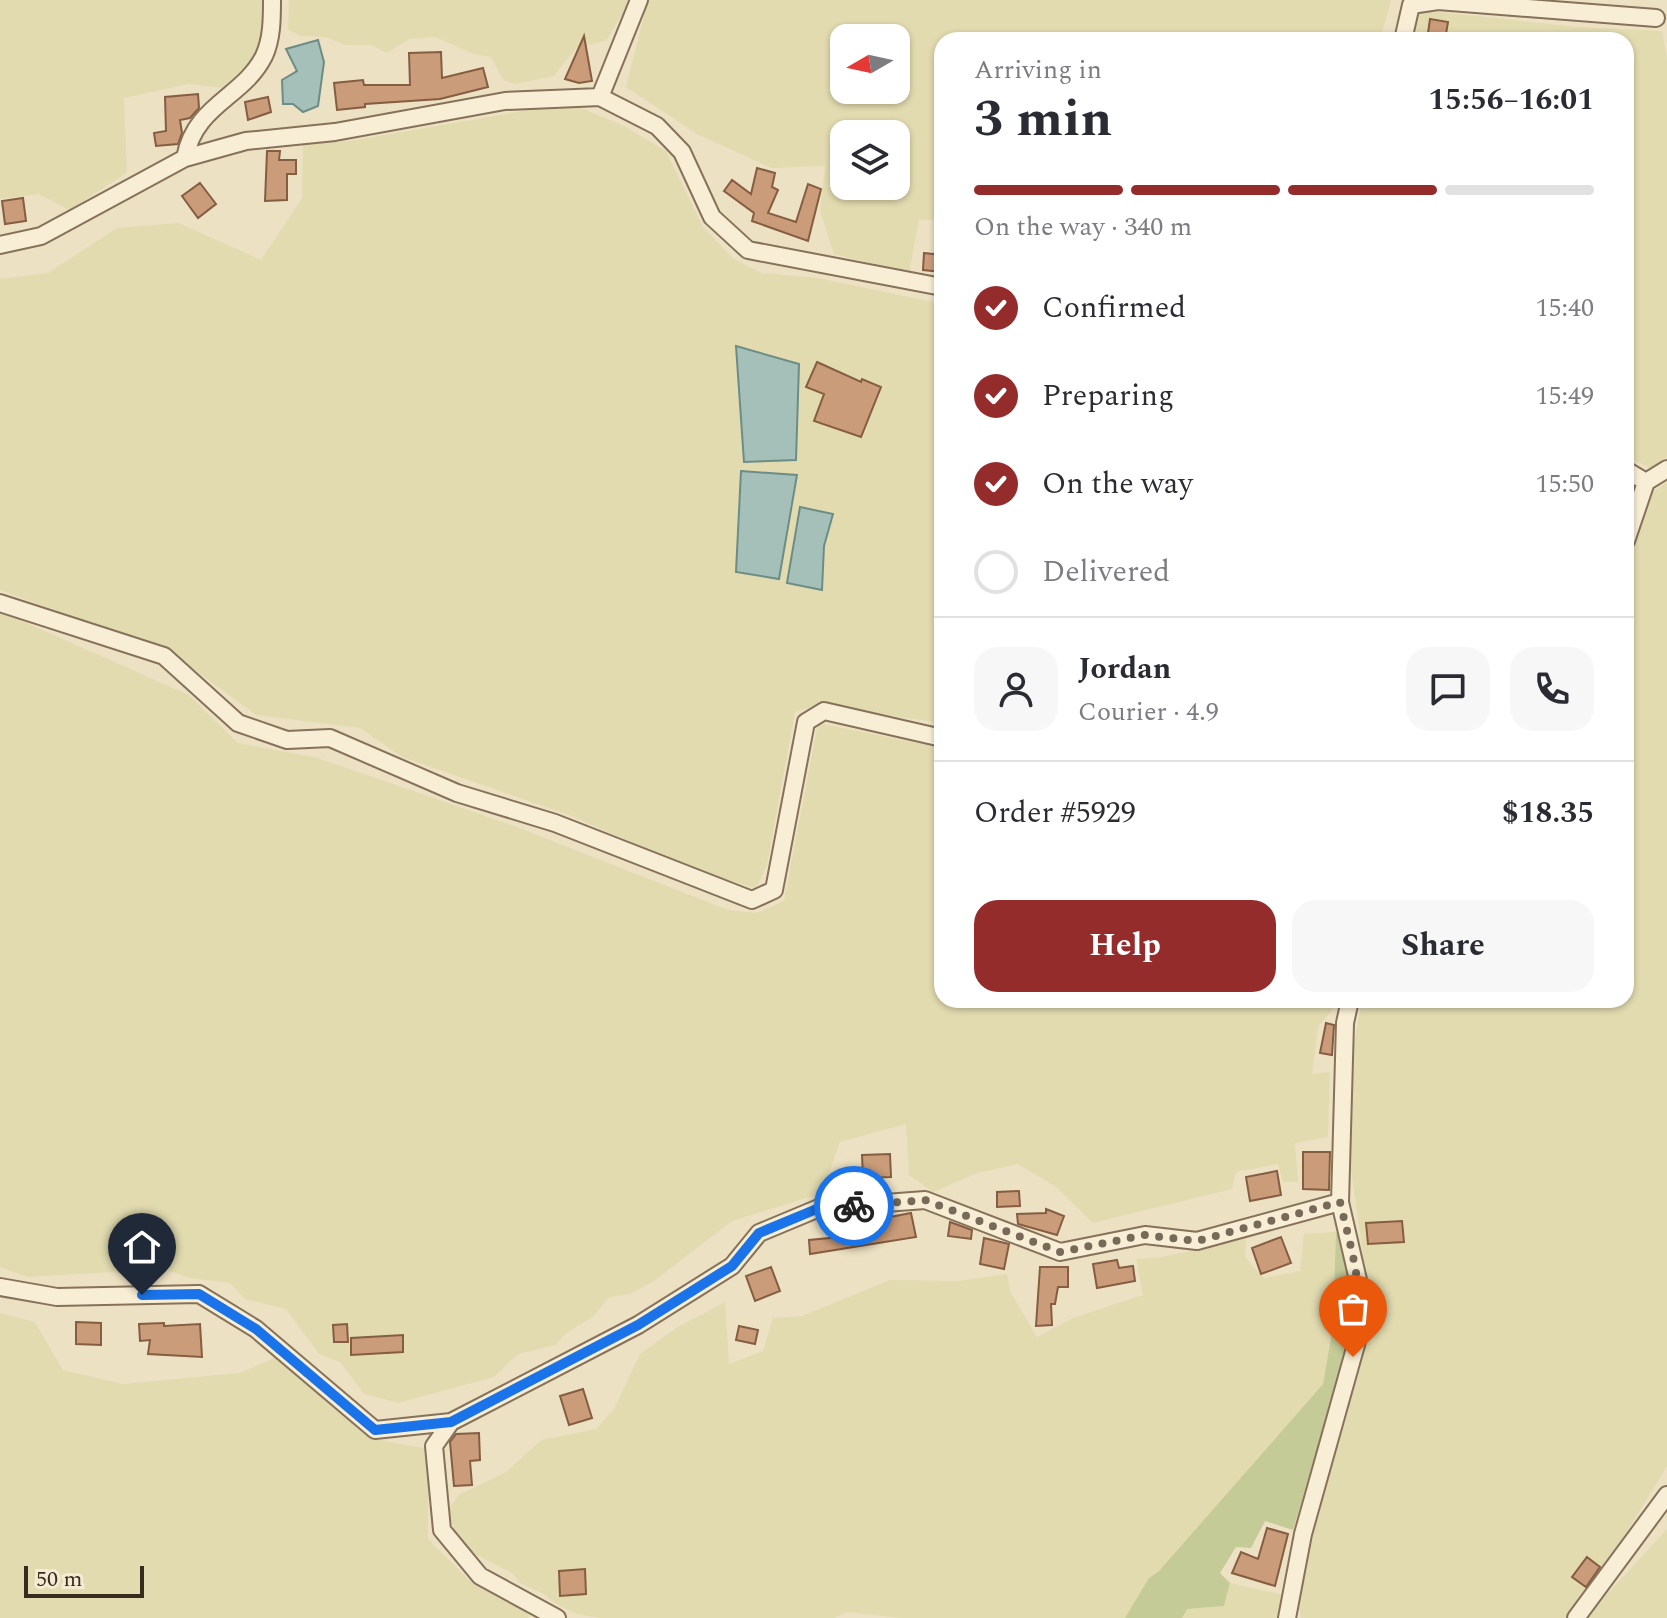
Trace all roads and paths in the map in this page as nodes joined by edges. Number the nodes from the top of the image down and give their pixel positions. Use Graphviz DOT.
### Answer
graph roads {
  1 [pos="272,0"];
  2 [pos="639,0"];
  3 [pos="1656,18"];
  4 [pos="1405,32"];
  5 [pos="600,97"];
  6 [pos="185,158"];
  7 [pos="0,245"];
  8 [pos="934,285"];
  9 [pos="1667,469"];
  10 [pos="1634,475"];
  11 [pos="1646,482"];
  12 [pos="1634,517"];
  13 [pos="0,603"];
  14 [pos="934,736"];
  15 [pos="1348,1008"];
  16 [pos="1340,1202"];
  17 [pos="0,1287"];
  18 [pos="451,1422"];
  19 [pos="1667,1495"];
  20 [pos="557,1618"];
  21 [pos="1287,1618"];
  22 [pos="1576,1618"];
  1 -- 6 [label="street"];
  2 -- 5 [label="street"];
  3 -- 4 [label="street"];
  5 -- 6 [label="street"];
  5 -- 8 [label="street"];
  6 -- 7 [label="street"];
  9 -- 11 [label="street"];
  10 -- 11 [label="street"];
  11 -- 12 [label="street"];
  13 -- 14 [label="street"];
  15 -- 16 [label="street"];
  16 -- 18 [label="street"];
  16 -- 21 [label="street"];
  17 -- 18 [label="street"];
  18 -- 20 [label="street"];
  19 -- 22 [label="street"];
}
